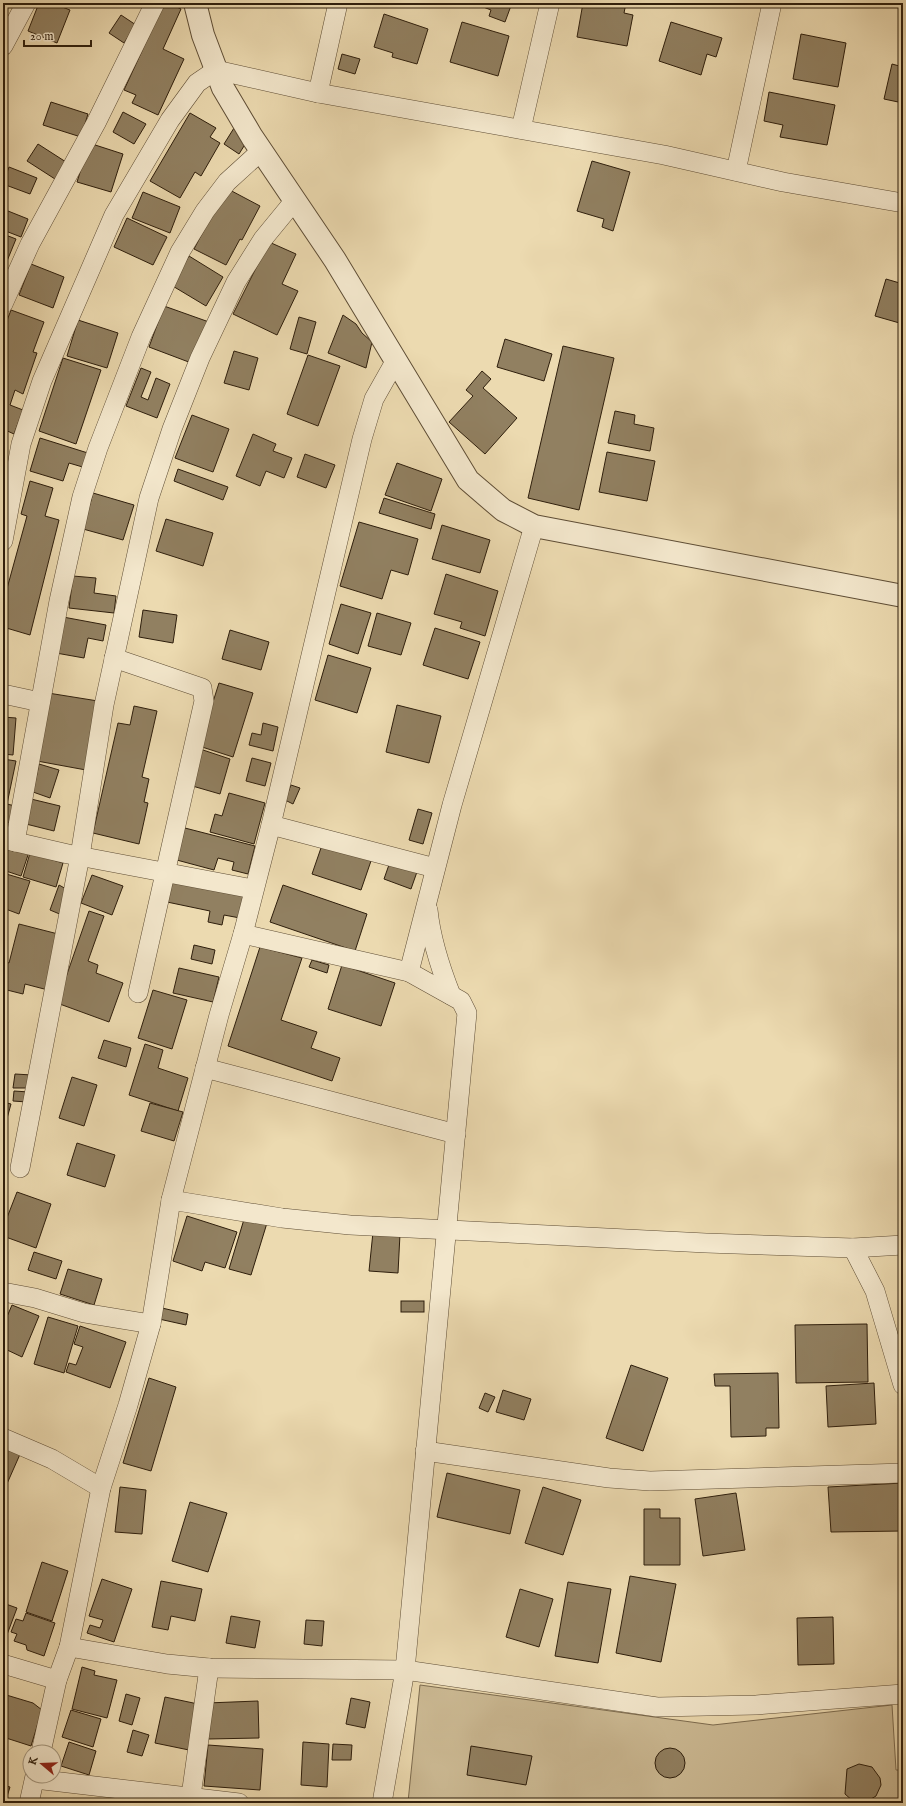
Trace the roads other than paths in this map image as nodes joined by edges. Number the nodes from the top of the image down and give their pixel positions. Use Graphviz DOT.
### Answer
graph roads {
  1 [pos="26,3"];
  2 [pos="155,3"];
  3 [pos="195,3"];
  4 [pos="338,3"];
  5 [pos="550,3"];
  6 [pos="772,3"];
  7 [pos="3,46"];
  8 [pos="216,70"];
  9 [pos="318,93"];
  10 [pos="521,129"];
  11 [pos="261,151"];
  12 [pos="736,171"];
  13 [pos="295,200"];
  14 [pos="903,203"];
  15 [pos="3,304"];
  16 [pos="396,360"];
  17 [pos="534,526"];
  18 [pos="3,541"];
  19 [pos="903,596"];
  20 [pos="114,658"];
  21 [pos="3,694"];
  22 [pos="40,702"];
  23 [pos="271,825"];
  24 [pos="9,841"];
  25 [pos="80,856"];
  26 [pos="435,868"];
  27 [pos="166,873"];
  28 [pos="253,889"];
  29 [pos="427,898"];
  30 [pos="243,934"];
  31 [pos="409,972"];
  32 [pos="138,993"];
  33 [pos="451,995"];
  34 [pos="205,1068"];
  35 [pos="456,1134"];
  36 [pos="20,1168"];
  37 [pos="171,1200"];
  38 [pos="447,1228"];
  39 [pos="903,1245"];
  40 [pos="853,1248"];
  41 [pos="3,1292"];
  42 [pos="151,1324"];
  43 [pos="903,1385"];
  44 [pos="3,1438"];
  45 [pos="425,1451"];
  46 [pos="903,1473"];
  47 [pos="101,1488"];
  48 [pos="69,1647"];
  49 [pos="3,1664"];
  50 [pos="209,1668"];
  51 [pos="405,1670"];
  52 [pos="57,1680"];
  53 [pos="903,1694"];
  54 [pos="43,1744"];
  55 [pos="62,1782"];
  56 [pos="34,1784"];
  57 [pos="190,1800"];
  58 [pos="29,1803"];
  59 [pos="240,1803"];
  60 [pos="382,1803"];
  1 -- 7 [label="street"];
  2 -- 15 [label="street"];
  3 -- 8 [label="street"];
  4 -- 9 [label="street"];
  5 -- 10 [label="street"];
  6 -- 12 [label="street"];
  8 -- 9 [label="street"];
  8 -- 11 [label="street"];
  8 -- 18 [label="street"];
  9 -- 10 [label="street"];
  10 -- 12 [label="street"];
  11 -- 13 [label="street"];
  11 -- 22 [label="street"];
  12 -- 14 [label="street"];
  13 -- 16 [label="street"];
  13 -- 20 [label="street"];
  16 -- 17 [label="street"];
  16 -- 23 [label="street"];
  17 -- 19 [label="street"];
  17 -- 26 [label="street"];
  20 -- 25 [label="street"];
  20 -- 27 [label="street"];
  21 -- 22 [label="street"];
  22 -- 24 [label="street"];
  23 -- 26 [label="street"];
  23 -- 28 [label="street"];
  24 -- 25 [label="street"];
  25 -- 27 [label="street"];
  25 -- 36 [label="street"];
  26 -- 29 [label="street"];
  27 -- 28 [label="street"];
  27 -- 32 [label="street"];
  28 -- 30 [label="street"];
  29 -- 31 [label="street"];
  29 -- 33 [label="street"];
  30 -- 31 [label="street"];
  30 -- 34 [label="street"];
  31 -- 33 [label="street"];
  33 -- 35 [label="street"];
  34 -- 35 [label="street"];
  34 -- 37 [label="street"];
  35 -- 38 [label="street"];
  37 -- 38 [label="street"];
  37 -- 42 [label="street"];
  38 -- 40 [label="street"];
  38 -- 45 [label="street"];
  39 -- 40 [label="street"];
  40 -- 43 [label="street"];
  41 -- 42 [label="street"];
  42 -- 47 [label="street"];
  44 -- 47 [label="street"];
  45 -- 46 [label="street"];
  45 -- 51 [label="street"];
  47 -- 48 [label="street"];
  48 -- 50 [label="street"];
  48 -- 52 [label="street"];
  49 -- 52 [label="street"];
  50 -- 51 [label="street"];
  50 -- 57 [label="street"];
  51 -- 53 [label="street"];
  51 -- 60 [label="street"];
  52 -- 54 [label="street"];
  55 -- 57 [label="street"];
  56 -- 58 [label="street"];
  57 -- 59 [label="street"];
}
